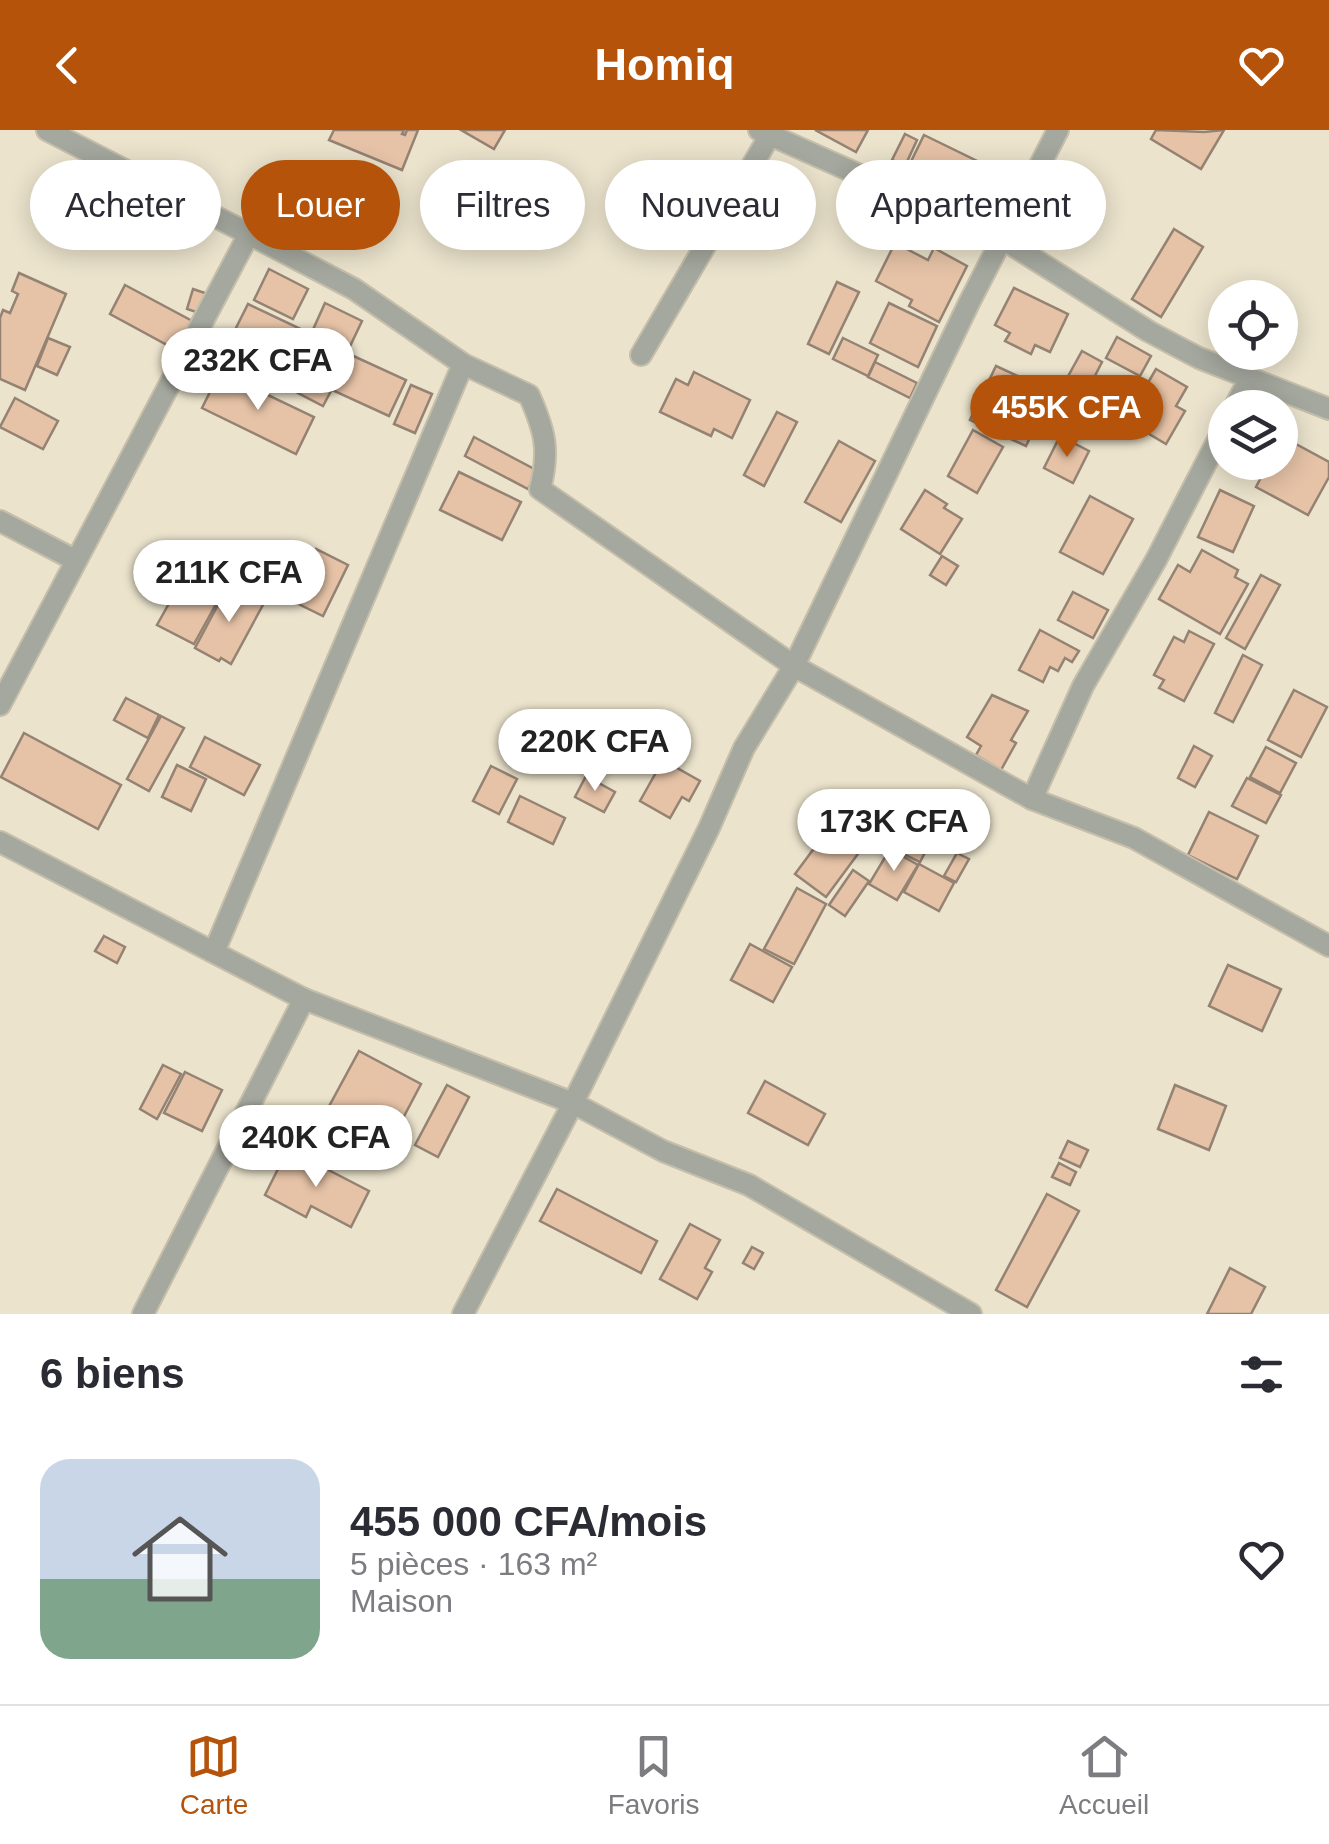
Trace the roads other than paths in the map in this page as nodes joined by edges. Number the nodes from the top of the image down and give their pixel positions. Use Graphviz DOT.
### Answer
graph roads {
  1 [pos="48,130"];
  2 [pos="1058,130"];
  3 [pos="768,132"];
  4 [pos="1042,160"];
  5 [pos="836,163"];
  6 [pos="241,230"];
  7 [pos="241,249"];
  8 [pos="280,250"];
  9 [pos="995,250"];
  10 [pos="1020,250"];
  11 [pos="640,355"];
  12 [pos="463,364"];
  13 [pos="1250,378"];
  14 [pos="1244,390"];
  15 [pos="1329,408"];
  16 [pos="1208,459"];
  17 [pos="0,521"];
  18 [pos="74,560"];
  19 [pos="794,666"];
  20 [pos="0,704"];
  21 [pos="1032,799"];
  22 [pos="0,842"];
  23 [pos="1329,946"];
  24 [pos="214,952"];
  25 [pos="304,998"];
  26 [pos="574,1103"];
  27 [pos="144,1314"];
  28 [pos="463,1314"];
  29 [pos="971,1314"];
  1 -- 6 [label="street"];
  2 -- 4 [label="street"];
  3 -- 5 [label="street"];
  3 -- 11 [label="street"];
  7 -- 18 [label="street"];
  8 -- 12 [label="street"];
  9 -- 19 [label="street"];
  10 -- 13 [label="street"];
  12 -- 19 [label="street"];
  12 -- 24 [label="street"];
  13 -- 14 [label="street"];
  13 -- 15 [label="street"];
  16 -- 21 [label="street"];
  17 -- 18 [label="street"];
  18 -- 20 [label="street"];
  19 -- 21 [label="street"];
  19 -- 26 [label="street"];
  21 -- 23 [label="street"];
  22 -- 24 [label="street"];
  24 -- 25 [label="street"];
  25 -- 26 [label="street"];
  25 -- 27 [label="street"];
  26 -- 28 [label="street"];
  26 -- 29 [label="street"];
}
